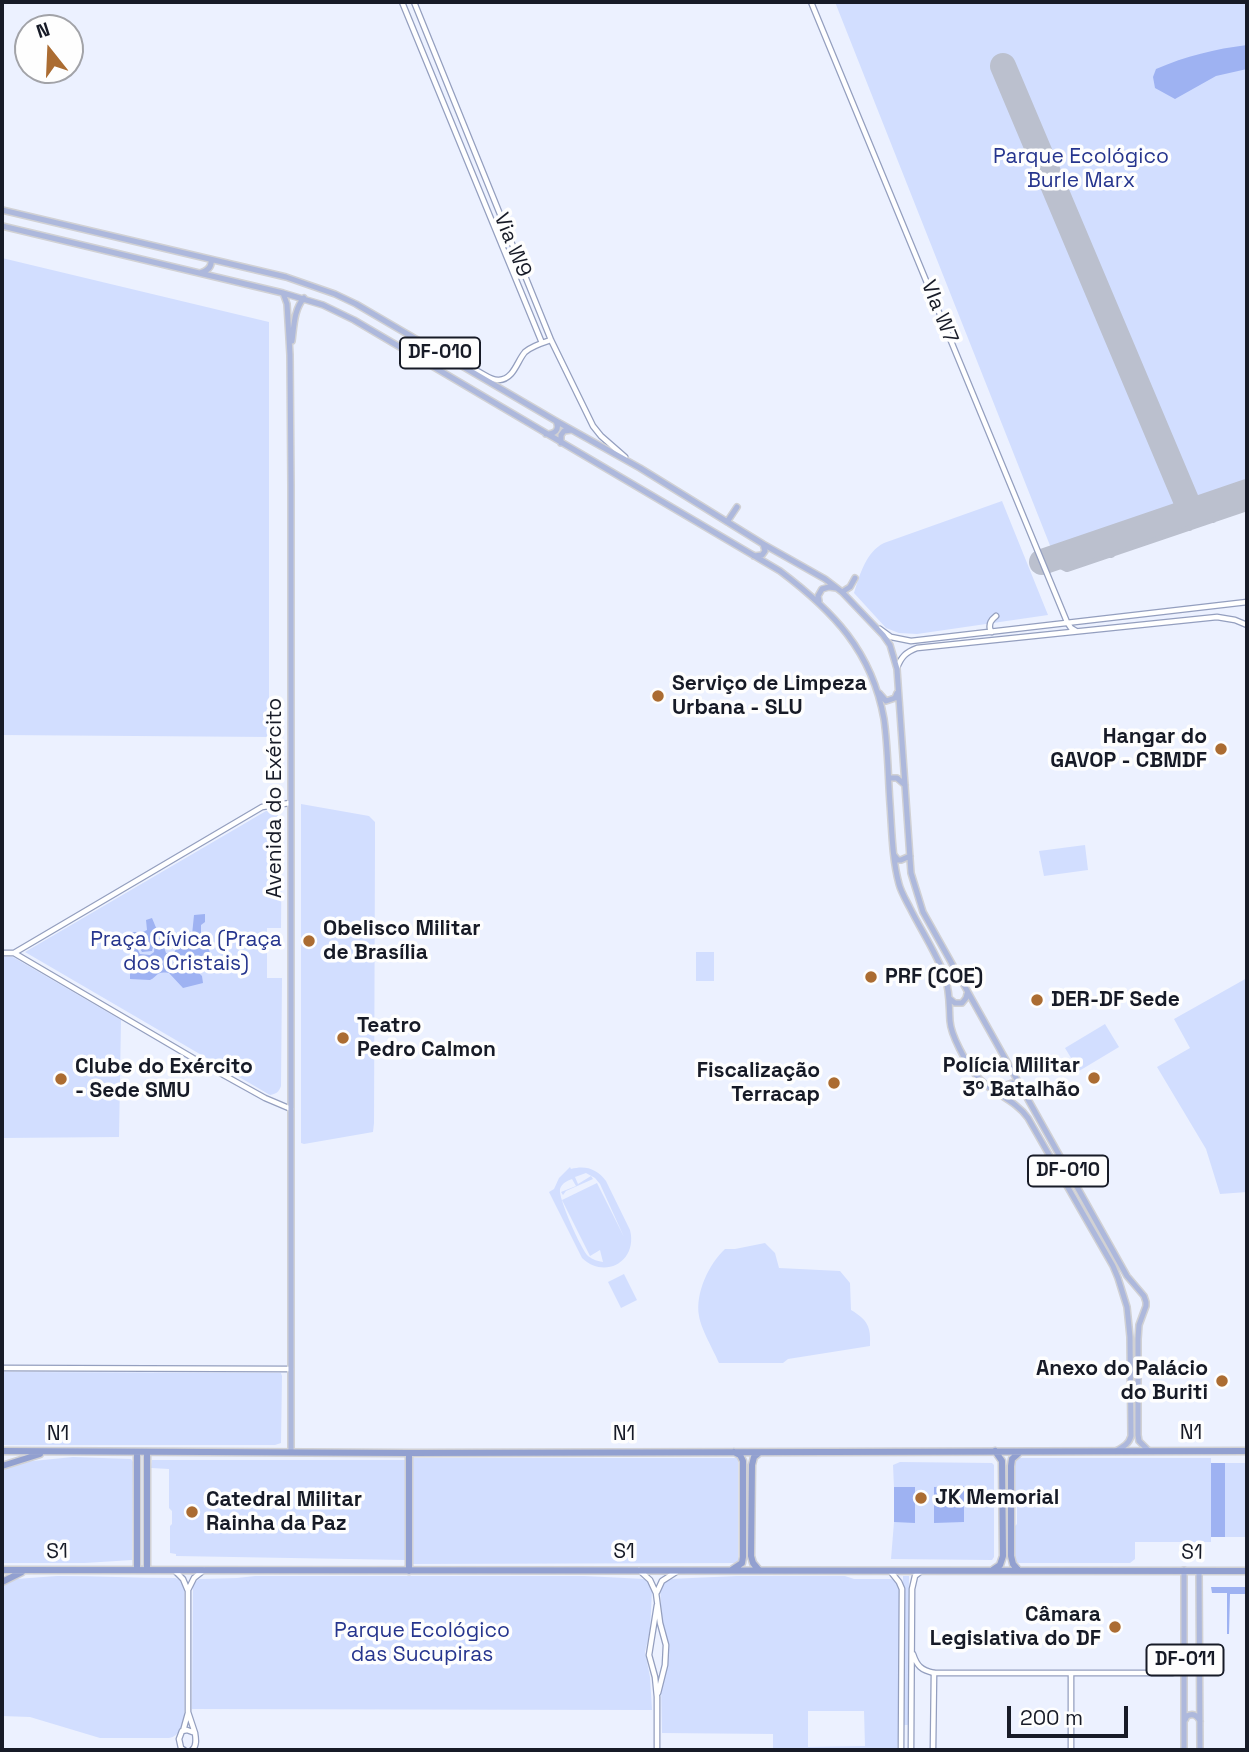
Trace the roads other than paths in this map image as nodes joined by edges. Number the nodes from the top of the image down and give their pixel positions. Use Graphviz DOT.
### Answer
graph roads {
  1 [pos="402,2"];
  2 [pos="414,2"];
  3 [pos="811,2"];
  4 [pos="495,204"];
  5 [pos="486,208"];
  6 [pos="2,210"];
  7 [pos="2,226"];
  8 [pos="516,256"];
  9 [pos="507,257"];
  10 [pos="211,260"];
  11 [pos="221,262"];
  12 [pos="200,273"];
  13 [pos="217,276"];
  14 [pos="283,293"];
  15 [pos="304,298"];
  16 [pos="361,307"];
  17 [pos="354,320"];
  18 [pos="551,340"];
  19 [pos="542,344"];
  20 [pos="290,355"];
  21 [pos="463,367"];
  22 [pos="556,421"];
  23 [pos="572,430"];
  24 [pos="546,434"];
  25 [pos="561,443"];
  26 [pos="640,468"];
  27 [pos="737,507"];
  28 [pos="727,522"];
  29 [pos="763,544"];
  30 [pos="754,556"];
  31 [pos="855,578"];
  32 [pos="841,590"];
  33 [pos="819,602"];
  34 [pos="1247,602"];
  35 [pos="1064,614"];
  36 [pos="996,617"];
  37 [pos="872,621"];
  38 [pos="1076,621"];
  39 [pos="1068,622"];
  40 [pos="1060,623"];
  41 [pos="1247,627"];
  42 [pos="1076,631"];
  43 [pos="993,632"];
  44 [pos="897,669"];
  45 [pos="899,690"];
  46 [pos="877,691"];
  47 [pos="889,778"];
  48 [pos="905,785"];
  49 [pos="290,803"];
  50 [pos="894,855"];
  51 [pos="910,856"];
  52 [pos="2,953"];
  53 [pos="15,953"];
  54 [pos="967,993"];
  55 [pos="949,996"];
  56 [pos="1019,1085"];
  57 [pos="1007,1098"];
  58 [pos="291,1108"];
  59 [pos="1127,1307"];
  60 [pos="1145,1311"];
  61 [pos="2,1368"];
  62 [pos="291,1369"];
  63 [pos="2,1451"];
  64 [pos="52,1451"];
  65 [pos="761,1451"];
  66 [pos="995,1451"];
  67 [pos="1021,1451"];
  68 [pos="1116,1451"];
  69 [pos="1149,1451"];
  70 [pos="1247,1451"];
  71 [pos="137,1452"];
  72 [pos="146,1452"];
  73 [pos="291,1452"];
  74 [pos="734,1452"];
  75 [pos="409,1453"];
  76 [pos="2,1466"];
  77 [pos="137,1481"];
  78 [pos="147,1482"];
  79 [pos="137,1542"];
  80 [pos="146,1543"];
  81 [pos="205,1569"];
  82 [pos="2,1570"];
  83 [pos="25,1570"];
  84 [pos="137,1570"];
  85 [pos="147,1570"];
  86 [pos="173,1570"];
  87 [pos="638,1570"];
  88 [pos="679,1570"];
  89 [pos="731,1570"];
  90 [pos="759,1570"];
  91 [pos="887,1570"];
  92 [pos="923,1570"];
  93 [pos="993,1570"];
  94 [pos="1018,1570"];
  95 [pos="1184,1570"];
  96 [pos="409,1571"];
  97 [pos="1199,1571"];
  98 [pos="1247,1571"];
  99 [pos="2,1582"];
  100 [pos="188,1591"];
  101 [pos="656,1593"];
  102 [pos="657,1605"];
  103 [pos="652,1635"];
  104 [pos="664,1636"];
  105 [pos="911,1648"];
  106 [pos="665,1665"];
  107 [pos="652,1666"];
  108 [pos="933,1673"];
  109 [pos="1071,1673"];
  110 [pos="1185,1673"];
  111 [pos="657,1697"];
  112 [pos="188,1712"];
  113 [pos="1184,1720"];
  114 [pos="1200,1721"];
  115 [pos="901,1730"];
  116 [pos="910,1730"];
  117 [pos="183,1731"];
  118 [pos="194,1733"];
  119 [pos="182,1750"];
  120 [pos="193,1750"];
  121 [pos="657,1750"];
  122 [pos="901,1750"];
  123 [pos="911,1750"];
  124 [pos="933,1750"];
  125 [pos="1071,1750"];
  126 [pos="1184,1750"];
  127 [pos="1200,1750"];
  1 -- 5 [label="main road, Via W9"];
  2 -- 4 [label="main road, Via W9"];
  3 -- 35 [label="main road, Vla W7"];
  4 -- 5 [label="main road"];
  4 -- 8 [label="main road, Via W9"];
  5 -- 9 [label="main road, Via W9"];
  6 -- 10 [label="main road, DF-010"];
  7 -- 12 [label="main road, DF-010"];
  8 -- 9 [label="main road"];
  8 -- 18 [label="main road, Via W9"];
  9 -- 19 [label="main road, Via W9"];
  10 -- 11 [label="main road, DF-010"];
  10 -- 12 [label="main road"];
  11 -- 13 [label="main road"];
  11 -- 16 [label="main road, DF-010"];
  12 -- 13 [label="main road, DF-010"];
  13 -- 14 [label="main road, DF-010"];
  14 -- 15 [label="main road, DF-010"];
  14 -- 20 [label="main road, Avenida do Exército"];
  15 -- 17 [label="main road, DF-010"];
  15 -- 20 [label="main road, Avenida do Exército"];
  16 -- 17 [label="main road"];
  16 -- 21 [label="main road, DF-010"];
  17 -- 24 [label="main road, DF-010"];
  18 -- 19 [label="main road"];
  18 -- 26 [label="main road, Via W9"];
  19 -- 21 [label="main road"];
  20 -- 49 [label="main road, Avenida do Exército"];
  21 -- 22 [label="main road, DF-010"];
  22 -- 23 [label="main road, DF-010"];
  22 -- 24 [label="main road"];
  23 -- 25 [label="main road"];
  23 -- 26 [label="main road, DF-010"];
  24 -- 25 [label="main road, DF-010"];
  25 -- 30 [label="main road, DF-010"];
  26 -- 28 [label="main road, DF-010"];
  27 -- 28 [label="main road"];
  28 -- 29 [label="main road, DF-010"];
  29 -- 30 [label="main road"];
  29 -- 32 [label="main road, DF-010"];
  30 -- 33 [label="main road, DF-010"];
  31 -- 32 [label="main road"];
  32 -- 33 [label="main road"];
  32 -- 37 [label="main road, DF-010"];
  33 -- 46 [label="main road, DF-010"];
  34 -- 38 [label="main road"];
  35 -- 38 [label="main road"];
  35 -- 39 [label="main road, Vla W7"];
  35 -- 40 [label="main road"];
  36 -- 43 [label="main road"];
  37 -- 43 [label="main road"];
  37 -- 44 [label="main road, DF-010"];
  38 -- 39 [label="main road"];
  39 -- 40 [label="main road"];
  39 -- 42 [label="main road, Vla W7"];
  40 -- 43 [label="main road"];
  41 -- 42 [label="main road"];
  42 -- 44 [label="main road"];
  44 -- 45 [label="main road, DF-010"];
  45 -- 46 [label="main road"];
  45 -- 48 [label="main road, DF-010"];
  46 -- 47 [label="main road, DF-010"];
  47 -- 48 [label="main road"];
  47 -- 50 [label="main road, DF-010"];
  48 -- 51 [label="main road, DF-010"];
  49 -- 53 [label="main road"];
  49 -- 58 [label="main road, Avenida do Exército"];
  50 -- 51 [label="main road"];
  50 -- 55 [label="main road, DF-010"];
  51 -- 54 [label="main road, DF-010"];
  52 -- 53 [label="main road"];
  53 -- 58 [label="main road"];
  54 -- 55 [label="main road"];
  54 -- 56 [label="main road, DF-010"];
  55 -- 57 [label="main road, DF-010"];
  56 -- 57 [label="main road"];
  56 -- 60 [label="main road, DF-010"];
  57 -- 59 [label="main road, DF-010"];
  58 -- 62 [label="main road, Avenida do Exército"];
  59 -- 60 [label="main road"];
  59 -- 68 [label="main road, DF-010"];
  60 -- 69 [label="main road"];
  61 -- 62 [label="main road"];
  62 -- 73 [label="main road, Avenida do Exército"];
  63 -- 64 [label="highway, N1"];
  64 -- 71 [label="highway, N1"];
  64 -- 76 [label="highway"];
  65 -- 66 [label="highway, N1"];
  65 -- 74 [label="highway, N1"];
  65 -- 90 [label="highway"];
  66 -- 67 [label="highway, N1"];
  66 -- 93 [label="highway"];
  67 -- 68 [label="highway, N1"];
  67 -- 94 [label="highway"];
  68 -- 69 [label="highway, N1"];
  69 -- 70 [label="highway, N1"];
  71 -- 72 [label="highway, N1"];
  71 -- 77 [label="highway"];
  72 -- 73 [label="highway, N1"];
  72 -- 78 [label="highway"];
  73 -- 75 [label="highway, N1"];
  74 -- 75 [label="highway, N1"];
  74 -- 89 [label="highway"];
  75 -- 96 [label="highway"];
  77 -- 78 [label="highway"];
  77 -- 79 [label="highway"];
  78 -- 80 [label="highway"];
  79 -- 80 [label="highway"];
  79 -- 84 [label="highway"];
  80 -- 85 [label="highway"];
  81 -- 86 [label="highway, S1"];
  81 -- 96 [label="highway, S1"];
  81 -- 100 [label="main road"];
  82 -- 83 [label="highway, S1"];
  83 -- 84 [label="highway, S1"];
  83 -- 99 [label="highway"];
  84 -- 85 [label="highway, S1"];
  85 -- 86 [label="highway, S1"];
  86 -- 100 [label="main road"];
  87 -- 88 [label="highway, S1"];
  87 -- 96 [label="highway, S1"];
  87 -- 101 [label="main road"];
  88 -- 89 [label="highway, S1"];
  88 -- 101 [label="main road"];
  89 -- 90 [label="highway, S1"];
  90 -- 91 [label="highway, S1"];
  91 -- 92 [label="highway, S1"];
  91 -- 115 [label="main road"];
  92 -- 93 [label="highway, S1"];
  92 -- 105 [label="main road"];
  93 -- 94 [label="highway, S1"];
  94 -- 95 [label="highway, S1"];
  95 -- 97 [label="highway, S1"];
  95 -- 110 [label="main road, DF-011"];
  97 -- 98 [label="highway, S1"];
  97 -- 114 [label="main road, DF-011"];
  100 -- 112 [label="main road"];
  101 -- 102 [label="main road"];
  102 -- 103 [label="main road"];
  102 -- 104 [label="main road"];
  103 -- 104 [label="main road"];
  103 -- 107 [label="main road"];
  104 -- 106 [label="main road"];
  105 -- 108 [label="main road"];
  105 -- 116 [label="main road"];
  106 -- 107 [label="main road"];
  106 -- 111 [label="main road"];
  107 -- 111 [label="main road"];
  108 -- 109 [label="main road"];
  108 -- 124 [label="main road"];
  109 -- 110 [label="main road"];
  109 -- 125 [label="main road"];
  110 -- 113 [label="main road, DF-011"];
  111 -- 121 [label="main road"];
  112 -- 117 [label="main road"];
  112 -- 118 [label="main road"];
  113 -- 114 [label="main road"];
  113 -- 126 [label="main road, DF-011"];
  114 -- 127 [label="main road, DF-011"];
  115 -- 116 [label="main road"];
  115 -- 122 [label="main road"];
  116 -- 123 [label="main road"];
  117 -- 118 [label="main road"];
  117 -- 119 [label="main road"];
  118 -- 120 [label="main road"];
}
